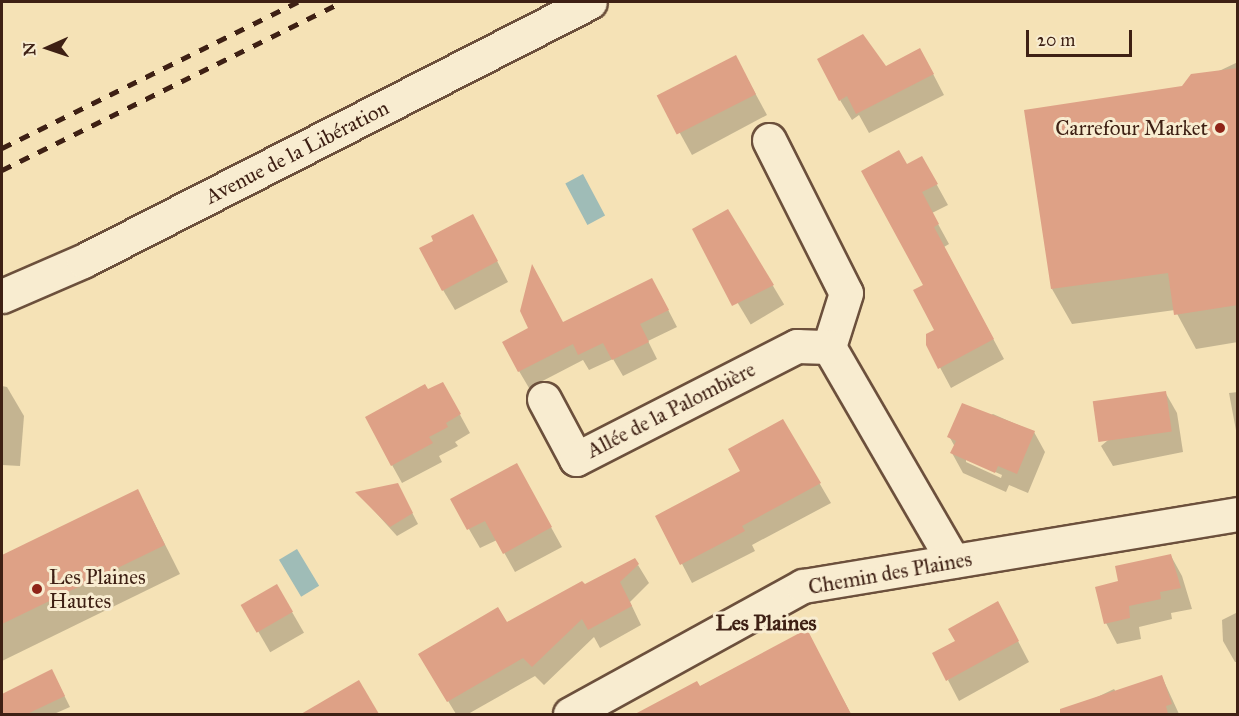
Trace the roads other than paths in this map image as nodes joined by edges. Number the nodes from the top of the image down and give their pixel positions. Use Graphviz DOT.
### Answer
graph roads {
  1 [pos="590,2"];
  2 [pos="769,140"];
  3 [pos="2,296"];
  4 [pos="829,346"];
  5 [pos="544,399"];
  6 [pos="1238,514"];
  7 [pos="953,561"];
  8 [pos="570,714"];
  1 -- 3 [label="street, Avenue de la Libération"];
  2 -- 4 [label="street"];
  4 -- 5 [label="street, Allée de la Palombière"];
  4 -- 7 [label="street"];
  6 -- 7 [label="street, Chemin des Plaines"];
  7 -- 8 [label="street, Chemin des Plaines"];
}
